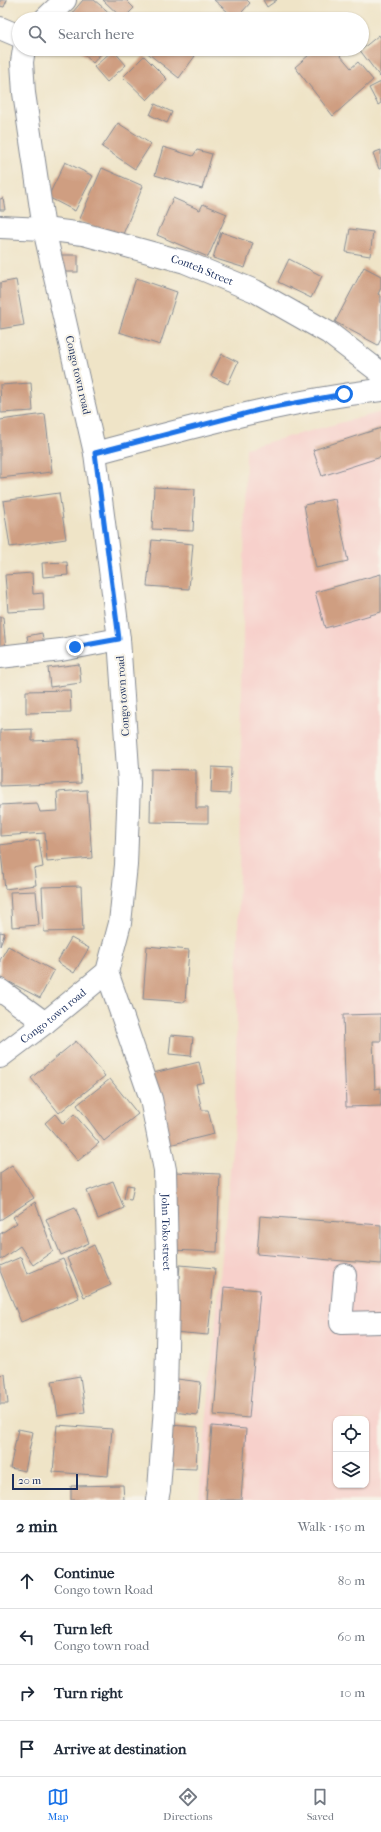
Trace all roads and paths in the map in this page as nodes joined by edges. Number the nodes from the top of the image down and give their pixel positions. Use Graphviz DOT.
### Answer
graph roads {
  1 [pos="65,0"];
  2 [pos="53,12"];
  3 [pos="0,28"];
  4 [pos="12,33"];
  5 [pos="23,56"];
  6 [pos="0,227"];
  7 [pos="44,229"];
  8 [pos="381,373"];
  9 [pos="381,390"];
  10 [pos="95,453"];
  11 [pos="119,639"];
  12 [pos="0,657"];
  13 [pos="107,972"];
  14 [pos="0,990"];
  15 [pos="45,1023"];
  16 [pos="0,1057"];
  17 [pos="345,1275"];
  18 [pos="381,1322"];
  19 [pos="157,1500"];
  1 -- 2 [label="street"];
  3 -- 4 [label="street"];
  5 -- 7 [label="street, Congo town road"];
  6 -- 7 [label="street, Conteh Street"];
  7 -- 8 [label="street, Conteh Street"];
  7 -- 10 [label="street, Congo town road"];
  9 -- 10 [label="street"];
  10 -- 11 [label="street, Congo town road"];
  11 -- 12 [label="street"];
  11 -- 13 [label="street, Congo town road"];
  13 -- 15 [label="street, Congo town road"];
  13 -- 19 [label="street, John Toko street"];
  14 -- 15 [label="street"];
  15 -- 16 [label="street, Congo town road"];
  17 -- 18 [label="street"];
}
